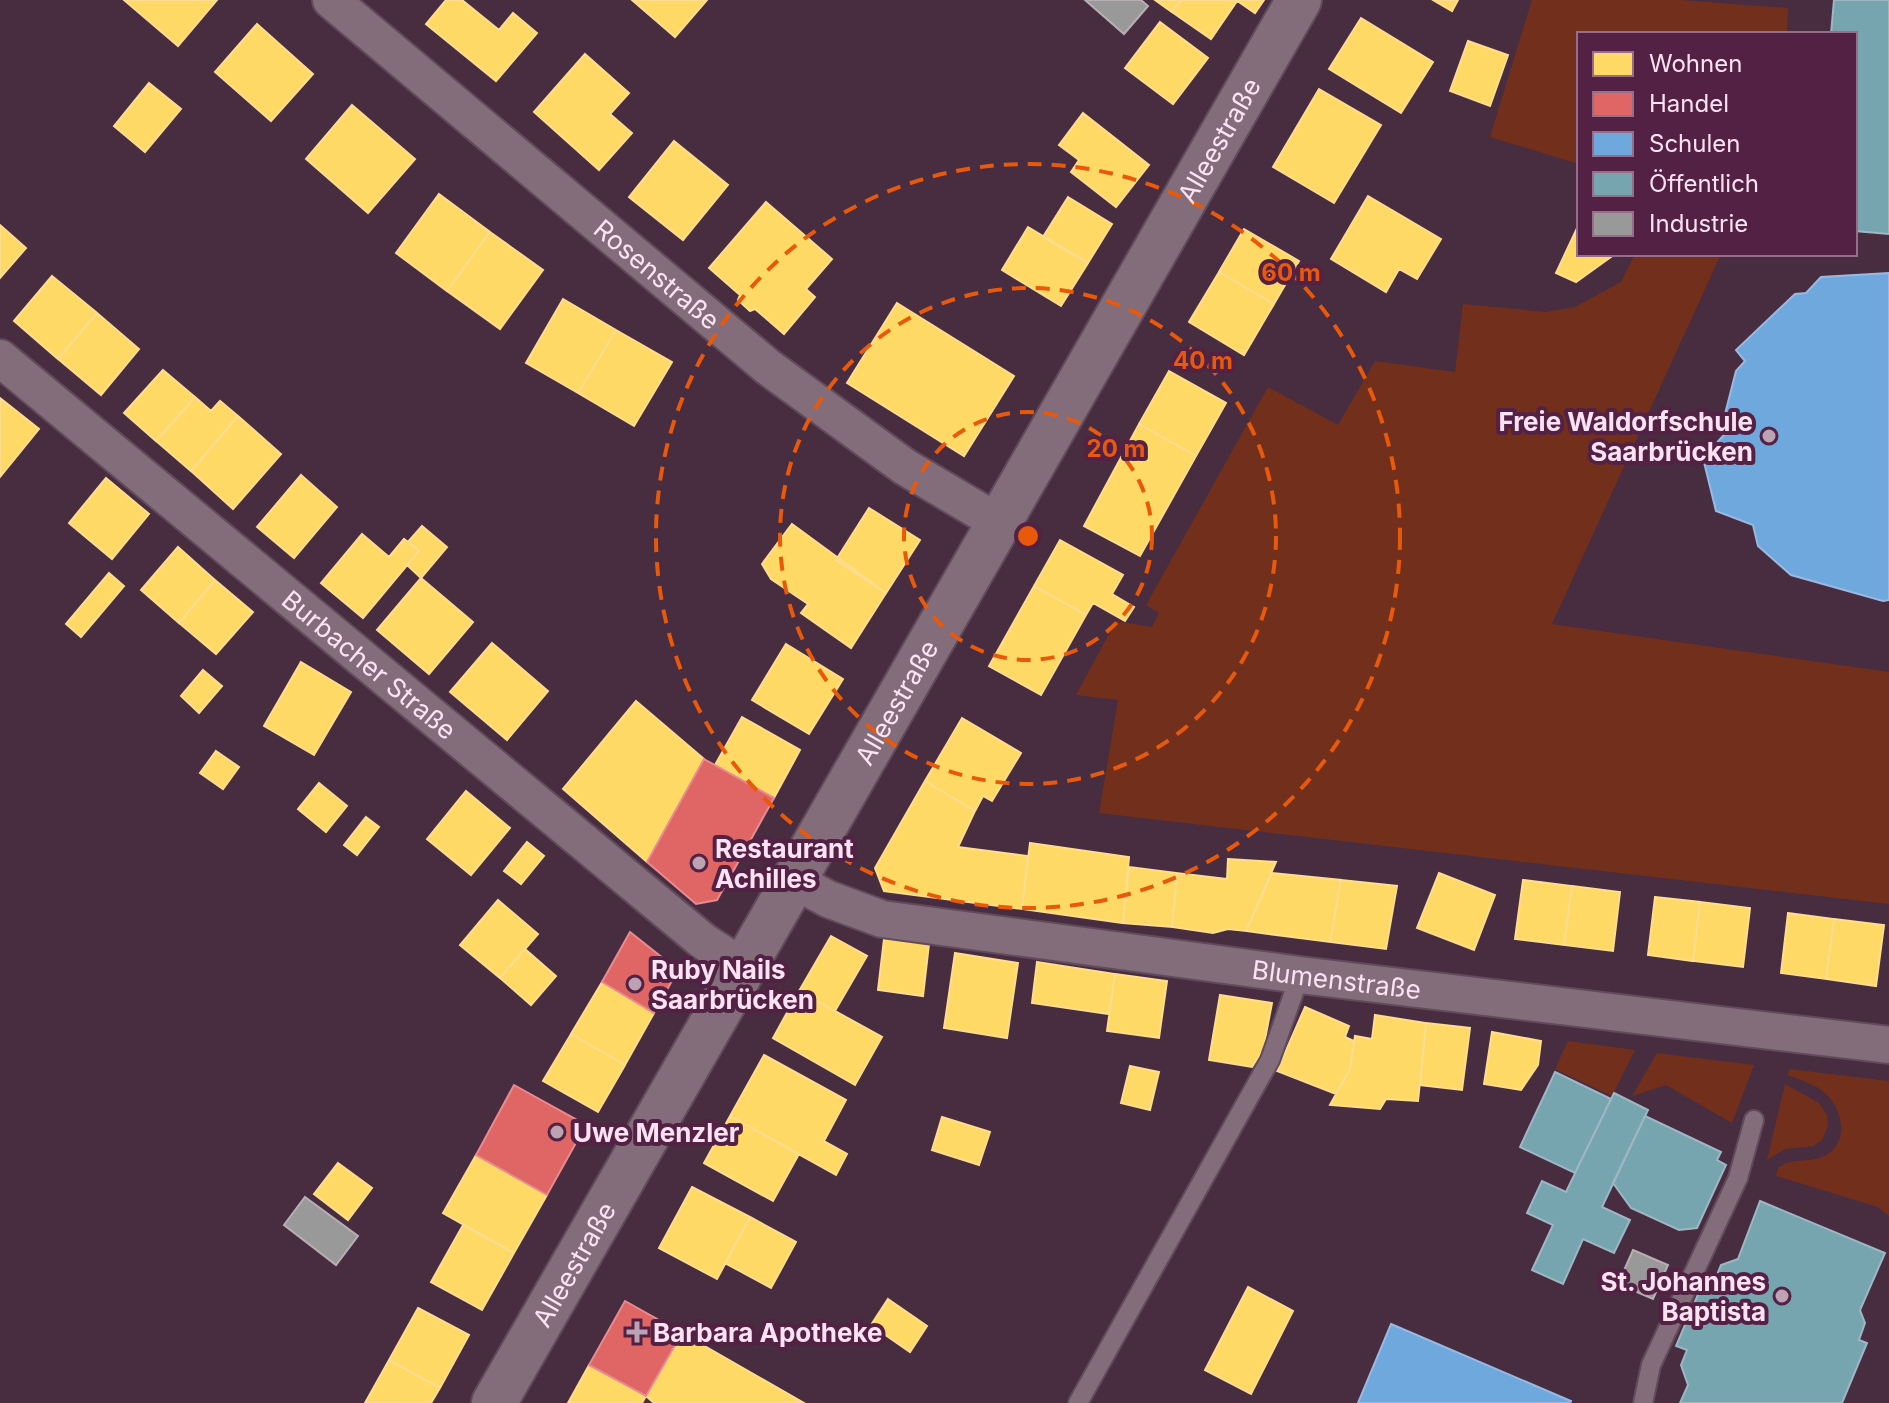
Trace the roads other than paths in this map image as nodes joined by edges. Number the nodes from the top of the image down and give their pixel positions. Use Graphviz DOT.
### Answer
graph roads {
  1 [pos="331,0"];
  2 [pos="1299,0"];
  3 [pos="0,358"];
  4 [pos="1001,524"];
  5 [pos="793,880"];
  6 [pos="743,967"];
  7 [pos="1300,975"];
  8 [pos="1889,1045"];
  9 [pos="1754,1120"];
  10 [pos="494,1403"];
  11 [pos="1078,1403"];
  12 [pos="1643,1403"];
  1 -- 4 [label="street, Rosenstraße"];
  2 -- 4 [label="street, Alleestraße"];
  3 -- 6 [label="street, Burbacher Straße"];
  4 -- 5 [label="street, Alleestraße"];
  5 -- 6 [label="street, Alleestraße"];
  5 -- 7 [label="street, Blumenstraße"];
  6 -- 10 [label="street, Alleestraße"];
  7 -- 8 [label="street, Blumenstraße"];
  7 -- 11 [label="lane"];
  9 -- 12 [label="lane"];
}
